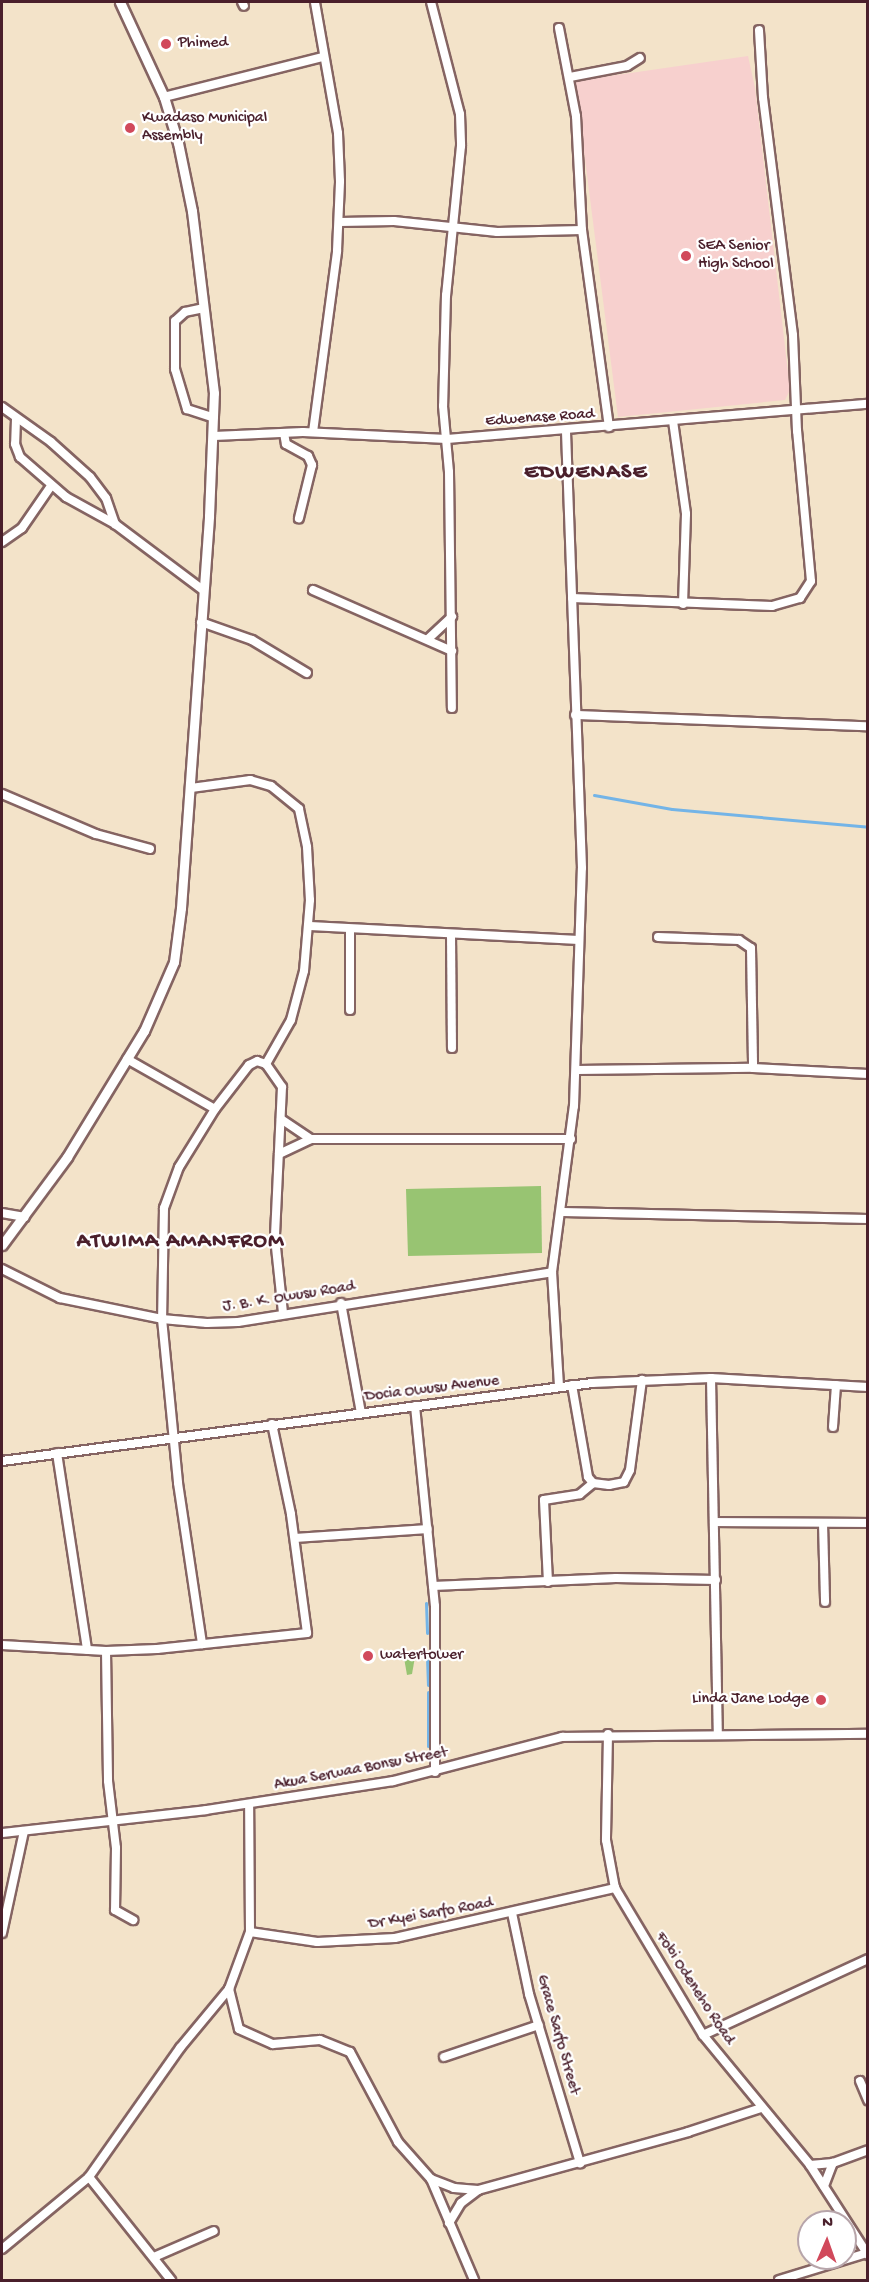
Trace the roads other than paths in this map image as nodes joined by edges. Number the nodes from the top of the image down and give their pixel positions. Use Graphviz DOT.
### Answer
graph roads {
  1 [pos="120,2"];
  2 [pos="315,2"];
  3 [pos="431,2"];
  4 [pos="559,28"];
  5 [pos="759,30"];
  6 [pos="322,57"];
  7 [pos="640,58"];
  8 [pos="570,77"];
  9 [pos="164,97"];
  10 [pos="340,222"];
  11 [pos="451,225"];
  12 [pos="582,230"];
  13 [pos="204,308"];
  14 [pos="867,404"];
  15 [pos="2,407"];
  16 [pos="796,411"];
  17 [pos="214,418"];
  18 [pos="16,419"];
  19 [pos="673,421"];
  20 [pos="609,427"];
  21 [pos="313,432"];
  22 [pos="566,432"];
  23 [pos="284,433"];
  24 [pos="214,436"];
  25 [pos="447,439"];
  26 [pos="51,486"];
  27 [pos="299,518"];
  28 [pos="115,524"];
  29 [pos="2,542"];
  30 [pos="203,590"];
  31 [pos="314,590"];
  32 [pos="572,598"];
  33 [pos="683,604"];
  34 [pos="452,617"];
  35 [pos="201,622"];
  36 [pos="428,639"];
  37 [pos="452,651"];
  38 [pos="306,673"];
  39 [pos="452,708"];
  40 [pos="575,715"];
  41 [pos="867,726"];
  42 [pos="191,788"];
  43 [pos="2,794"];
  44 [pos="150,849"];
  45 [pos="310,926"];
  46 [pos="350,929"];
  47 [pos="451,935"];
  48 [pos="658,937"];
  49 [pos="579,940"];
  50 [pos="350,1010"];
  51 [pos="452,1048"];
  52 [pos="127,1059"];
  53 [pos="266,1064"];
  54 [pos="753,1068"];
  55 [pos="577,1070"];
  56 [pos="867,1074"];
  57 [pos="215,1110"];
  58 [pos="281,1119"];
  59 [pos="311,1139"];
  60 [pos="571,1139"];
  61 [pos="279,1154"];
  62 [pos="563,1212"];
  63 [pos="2,1214"];
  64 [pos="25,1216"];
  65 [pos="867,1220"];
  66 [pos="2,1245"];
  67 [pos="2,1269"];
  68 [pos="552,1272"];
  69 [pos="341,1303"];
  70 [pos="283,1313"];
  71 [pos="162,1319"];
  72 [pos="711,1378"];
  73 [pos="642,1380"];
  74 [pos="572,1385"];
  75 [pos="836,1385"];
  76 [pos="559,1386"];
  77 [pos="867,1387"];
  78 [pos="415,1406"];
  79 [pos="361,1413"];
  80 [pos="272,1424"];
  81 [pos="833,1427"];
  82 [pos="173,1438"];
  83 [pos="57,1453"];
  84 [pos="2,1461"];
  85 [pos="593,1483"];
  86 [pos="714,1522"];
  87 [pos="823,1523"];
  88 [pos="867,1523"];
  89 [pos="428,1529"];
  90 [pos="295,1539"];
  91 [pos="716,1580"];
  92 [pos="548,1582"];
  93 [pos="433,1586"];
  94 [pos="825,1602"];
  95 [pos="202,1644"];
  96 [pos="2,1645"];
  97 [pos="87,1650"];
  98 [pos="106,1651"];
  99 [pos="608,1734"];
  100 [pos="867,1734"];
  101 [pos="718,1735"];
  102 [pos="435,1773"];
  103 [pos="249,1804"];
  104 [pos="112,1821"];
  105 [pos="24,1831"];
  106 [pos="2,1833"];
  107 [pos="615,1888"];
  108 [pos="512,1913"];
  109 [pos="133,1920"];
  110 [pos="250,1932"];
  111 [pos="2,1933"];
  112 [pos="867,1959"];
  113 [pos="229,1989"];
  114 [pos="539,2025"];
  115 [pos="703,2035"];
  116 [pos="444,2057"];
  117 [pos="860,2081"];
  118 [pos="867,2100"];
  119 [pos="761,2108"];
  120 [pos="867,2150"];
  121 [pos="580,2163"];
  122 [pos="833,2163"];
  123 [pos="810,2165"];
  124 [pos="89,2177"];
  125 [pos="431,2179"];
  126 [pos="824,2186"];
  127 [pos="478,2190"];
  128 [pos="449,2223"];
  129 [pos="214,2231"];
  130 [pos="2,2249"];
  131 [pos="867,2254"];
  132 [pos="154,2257"];
  133 [pos="171,2280"];
  134 [pos="474,2280"];
  135 [pos="779,2280"];
  1 -- 9 [label="street"];
  2 -- 6 [label="street"];
  3 -- 11 [label="street"];
  4 -- 8 [label="street"];
  5 -- 16 [label="street"];
  6 -- 9 [label="street"];
  6 -- 10 [label="street"];
  7 -- 8 [label="street"];
  8 -- 12 [label="street"];
  9 -- 13 [label="street"];
  10 -- 11 [label="street"];
  10 -- 21 [label="street"];
  11 -- 12 [label="street"];
  11 -- 25 [label="street"];
  12 -- 20 [label="street"];
  13 -- 17 [label="street"];
  13 -- 17 [label="street"];
  14 -- 16 [label="street, Edwenase Road"];
  15 -- 18 [label="street"];
  16 -- 19 [label="street, Edwenase Road"];
  16 -- 33 [label="street"];
  17 -- 24 [label="street"];
  18 -- 26 [label="street"];
  18 -- 28 [label="street"];
  19 -- 20 [label="street, Edwenase Road"];
  19 -- 33 [label="street"];
  20 -- 22 [label="street, Edwenase Road"];
  21 -- 23 [label="street, Edwenase Road"];
  21 -- 25 [label="street, Edwenase Road"];
  22 -- 25 [label="street, Edwenase Road"];
  22 -- 32 [label="street"];
  23 -- 24 [label="street, Edwenase Road"];
  23 -- 27 [label="street"];
  24 -- 30 [label="street"];
  25 -- 34 [label="street"];
  26 -- 28 [label="street"];
  26 -- 29 [label="street"];
  28 -- 30 [label="street"];
  30 -- 35 [label="street"];
  31 -- 36 [label="street"];
  32 -- 33 [label="street"];
  32 -- 40 [label="street"];
  34 -- 36 [label="street"];
  34 -- 37 [label="street"];
  35 -- 38 [label="street"];
  35 -- 42 [label="street"];
  36 -- 37 [label="street"];
  37 -- 39 [label="street"];
  40 -- 41 [label="street"];
  40 -- 49 [label="street"];
  42 -- 45 [label="street"];
  42 -- 52 [label="street"];
  43 -- 44 [label="street"];
  45 -- 46 [label="street"];
  45 -- 53 [label="street"];
  46 -- 47 [label="street"];
  46 -- 50 [label="street"];
  47 -- 49 [label="street"];
  47 -- 51 [label="street"];
  48 -- 54 [label="street"];
  49 -- 55 [label="street"];
  52 -- 57 [label="street"];
  52 -- 64 [label="street"];
  53 -- 57 [label="street"];
  53 -- 58 [label="street"];
  54 -- 55 [label="street"];
  54 -- 56 [label="street"];
  55 -- 60 [label="street"];
  57 -- 71 [label="street"];
  58 -- 59 [label="street"];
  58 -- 61 [label="street"];
  59 -- 60 [label="street"];
  59 -- 61 [label="street"];
  60 -- 62 [label="street"];
  61 -- 70 [label="street"];
  62 -- 65 [label="street"];
  62 -- 68 [label="street"];
  63 -- 64 [label="street"];
  64 -- 66 [label="street"];
  67 -- 71 [label="street, J. B. K. Owusu Road"];
  68 -- 69 [label="street, J. B. K. Owusu Road"];
  68 -- 76 [label="street"];
  69 -- 70 [label="street, J. B. K. Owusu Road"];
  69 -- 79 [label="street"];
  70 -- 71 [label="street, J. B. K. Owusu Road"];
  71 -- 82 [label="street"];
  72 -- 73 [label="street, Docia Owusu Avenue"];
  72 -- 75 [label="street, Docia Owusu Avenue"];
  72 -- 86 [label="street"];
  73 -- 74 [label="street, Docia Owusu Avenue"];
  73 -- 85 [label="street"];
  74 -- 76 [label="street, Docia Owusu Avenue"];
  74 -- 85 [label="street"];
  75 -- 77 [label="street, Docia Owusu Avenue"];
  75 -- 81 [label="street"];
  76 -- 78 [label="street, Docia Owusu Avenue"];
  78 -- 79 [label="street, Docia Owusu Avenue"];
  78 -- 89 [label="street"];
  79 -- 80 [label="street, Docia Owusu Avenue"];
  80 -- 82 [label="street, Docia Owusu Avenue"];
  80 -- 90 [label="street"];
  82 -- 83 [label="street, Docia Owusu Avenue"];
  82 -- 95 [label="street"];
  83 -- 84 [label="street, Docia Owusu Avenue"];
  83 -- 97 [label="street"];
  85 -- 92 [label="street"];
  86 -- 87 [label="street"];
  86 -- 91 [label="street"];
  87 -- 88 [label="street"];
  87 -- 94 [label="street"];
  89 -- 90 [label="street"];
  89 -- 93 [label="street"];
  90 -- 95 [label="street"];
  91 -- 92 [label="street"];
  91 -- 101 [label="street"];
  92 -- 93 [label="street"];
  93 -- 102 [label="street"];
  95 -- 98 [label="street"];
  96 -- 97 [label="street"];
  97 -- 98 [label="street"];
  98 -- 104 [label="street"];
  99 -- 101 [label="street, Akua Serwaa Bonsu Street"];
  99 -- 102 [label="street, Akua Serwaa Bonsu Street"];
  99 -- 107 [label="street, Fobi Odeneho Road"];
  100 -- 101 [label="street, Akua Serwaa Bonsu Street"];
  102 -- 103 [label="street, Akua Serwaa Bonsu Street"];
  103 -- 104 [label="street, Akua Serwaa Bonsu Street"];
  103 -- 110 [label="street"];
  104 -- 105 [label="street, Akua Serwaa Bonsu Street"];
  104 -- 109 [label="street"];
  105 -- 106 [label="street, Akua Serwaa Bonsu Street"];
  105 -- 111 [label="street"];
  107 -- 108 [label="street, Dr Kyei Sarfo Road"];
  107 -- 115 [label="street, Fobi Odeneho Road"];
  108 -- 110 [label="street, Dr Kyei Sarfo Road"];
  108 -- 114 [label="street, Grace Sarfo Street"];
  110 -- 113 [label="street"];
  112 -- 115 [label="street"];
  113 -- 124 [label="street"];
  113 -- 125 [label="street"];
  114 -- 116 [label="street"];
  114 -- 121 [label="street, Grace Sarfo Street"];
  115 -- 119 [label="street, Fobi Odeneho Road"];
  117 -- 118 [label="street"];
  119 -- 121 [label="street"];
  119 -- 123 [label="street, Fobi Odeneho Road"];
  120 -- 122 [label="street"];
  121 -- 127 [label="street"];
  122 -- 123 [label="street"];
  122 -- 126 [label="street"];
  123 -- 126 [label="street, Fobi Odeneho Road"];
  124 -- 130 [label="street"];
  124 -- 132 [label="street"];
  125 -- 127 [label="street"];
  125 -- 128 [label="street"];
  126 -- 131 [label="street, Fobi Odeneho Road"];
  127 -- 128 [label="street"];
  128 -- 134 [label="street"];
  129 -- 132 [label="street"];
  131 -- 135 [label="street"];
  132 -- 133 [label="street"];
}
